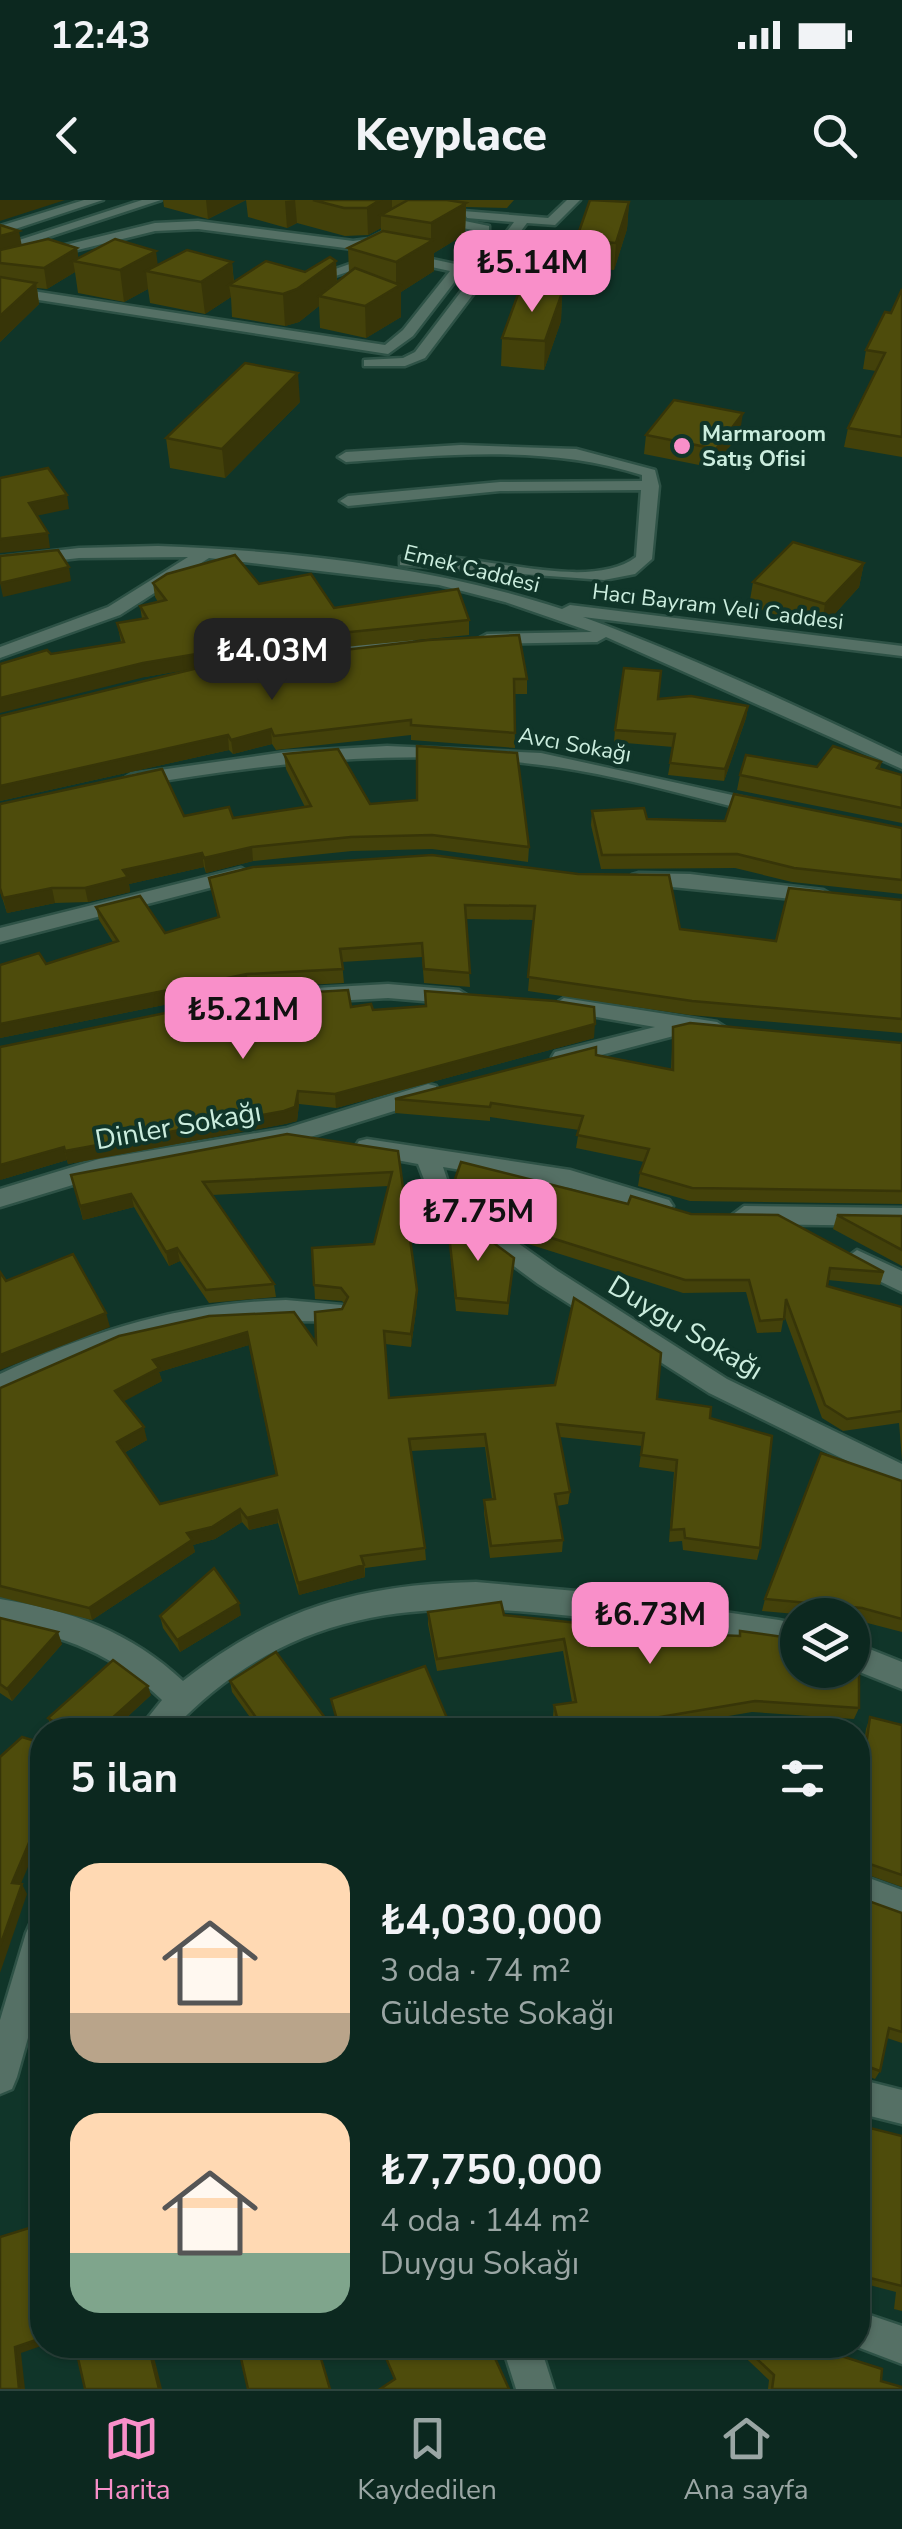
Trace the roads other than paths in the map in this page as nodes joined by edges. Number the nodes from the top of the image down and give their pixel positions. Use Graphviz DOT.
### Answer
graph roads {
  1 [pos="98,200"];
  2 [pos="155,200"];
  3 [pos="574,200"];
  4 [pos="454,205"];
  5 [pos="231,218"];
  6 [pos="317,221"];
  7 [pos="522,221"];
  8 [pos="403,225"];
  9 [pos="214,227"];
  10 [pos="0,230"];
  11 [pos="289,238"];
  12 [pos="0,248"];
  13 [pos="47,252"];
  14 [pos="100,260"];
  15 [pos="0,265"];
  16 [pos="460,270"];
  17 [pos="84,280"];
  18 [pos="284,284"];
  19 [pos="0,290"];
  20 [pos="156,292"];
  21 [pos="49,298"];
  22 [pos="408,305"];
  23 [pos="128,310"];
  24 [pos="427,310"];
  25 [pos="222,313"];
  26 [pos="87,319"];
  27 [pos="209,322"];
  28 [pos="310,324"];
  29 [pos="296,336"];
  30 [pos="346,457"];
  31 [pos="652,486"];
  32 [pos="348,501"];
  33 [pos="209,551"];
  34 [pos="0,562"];
  35 [pos="362,568"];
  36 [pos="529,604"];
  37 [pos="612,636"];
  38 [pos="473,640"];
  39 [pos="433,641"];
  40 [pos="902,652"];
  41 [pos="0,653"];
  42 [pos="250,664"];
  43 [pos="902,763"];
  44 [pos="110,784"];
  45 [pos="786,812"];
  46 [pos="254,871"];
  47 [pos="616,878"];
  48 [pos="839,898"];
  49 [pos="0,935"];
  50 [pos="288,997"];
  51 [pos="481,998"];
  52 [pos="537,1002"];
  53 [pos="690,1026"];
  54 [pos="748,1032"];
  55 [pos="536,1064"];
  56 [pos="448,1086"];
  57 [pos="288,1136"];
  58 [pos="428,1156"];
  59 [pos="0,1198"];
  60 [pos="689,1214"];
  61 [pos="725,1214"];
  62 [pos="778,1215"];
  63 [pos="902,1217"];
  64 [pos="902,1282"];
  65 [pos="333,1312"];
  66 [pos="0,1386"];
  67 [pos="902,1477"];
  68 [pos="0,1612"];
  69 [pos="780,1634"];
  70 [pos="870,1663"];
  71 [pos="902,1676"];
  72 [pos="182,1700"];
  73 [pos="165,1718"];
  74 [pos="870,1894"];
  75 [pos="902,1906"];
  76 [pos="30,1975"];
  77 [pos="0,2077"];
  78 [pos="870,2099"];
  79 [pos="902,2107"];
  80 [pos="870,2333"];
  81 [pos="902,2345"];
  82 [pos="525,2358"];
  83 [pos="535,2389"];
  1 -- 10 [label="street"];
  2 -- 12 [label="street"];
  3 -- 7 [label="street"];
  4 -- 7 [label="street"];
  4 -- 16 [label="street"];
  5 -- 9 [label="street"];
  6 -- 11 [label="street"];
  7 -- 26 [label="street"];
  8 -- 11 [label="street"];
  9 -- 11 [label="street"];
  9 -- 13 [label="street"];
  13 -- 14 [label="street"];
  13 -- 15 [label="street"];
  16 -- 18 [label="street"];
  16 -- 24 [label="street"];
  17 -- 21 [label="street"];
  19 -- 21 [label="street"];
  20 -- 23 [label="street"];
  21 -- 23 [label="street"];
  22 -- 24 [label="street"];
  23 -- 27 [label="street"];
  24 -- 29 [label="street"];
  25 -- 27 [label="street"];
  27 -- 29 [label="street"];
  28 -- 29 [label="street"];
  30 -- 31 [label="street"];
  31 -- 32 [label="street"];
  31 -- 35 [label="street"];
  33 -- 34 [label="street, Emek Caddesi"];
  33 -- 35 [label="street, Emek Caddesi"];
  33 -- 41 [label="street"];
  35 -- 36 [label="street, Emek Caddesi"];
  36 -- 37 [label="street, Emek Caddesi"];
  36 -- 40 [label="street, Hacı Bayram Veli Caddesi"];
  37 -- 38 [label="street"];
  37 -- 43 [label="street, Emek Caddesi"];
  39 -- 42 [label="street"];
  44 -- 45 [label="street, Avcı Sokağı"];
  46 -- 49 [label="street"];
  47 -- 48 [label="street"];
  50 -- 51 [label="street"];
  52 -- 53 [label="street"];
  53 -- 54 [label="street"];
  53 -- 55 [label="street"];
  56 -- 57 [label="street"];
  57 -- 58 [label="street, Dinler Sokağı"];
  57 -- 59 [label="street, Dinler Sokağı"];
  58 -- 60 [label="street, Dinler Sokağı"];
  58 -- 67 [label="street, Duygu Sokağı"];
  61 -- 62 [label="street"];
  62 -- 63 [label="street"];
  62 -- 64 [label="street"];
  65 -- 66 [label="street"];
  68 -- 72 [label="street"];
  69 -- 72 [label="street"];
  70 -- 71 [label="street"];
  72 -- 73 [label="street"];
  74 -- 75 [label="street"];
  76 -- 77 [label="street"];
  78 -- 79 [label="street"];
  80 -- 81 [label="street"];
  82 -- 83 [label="street"];
}
